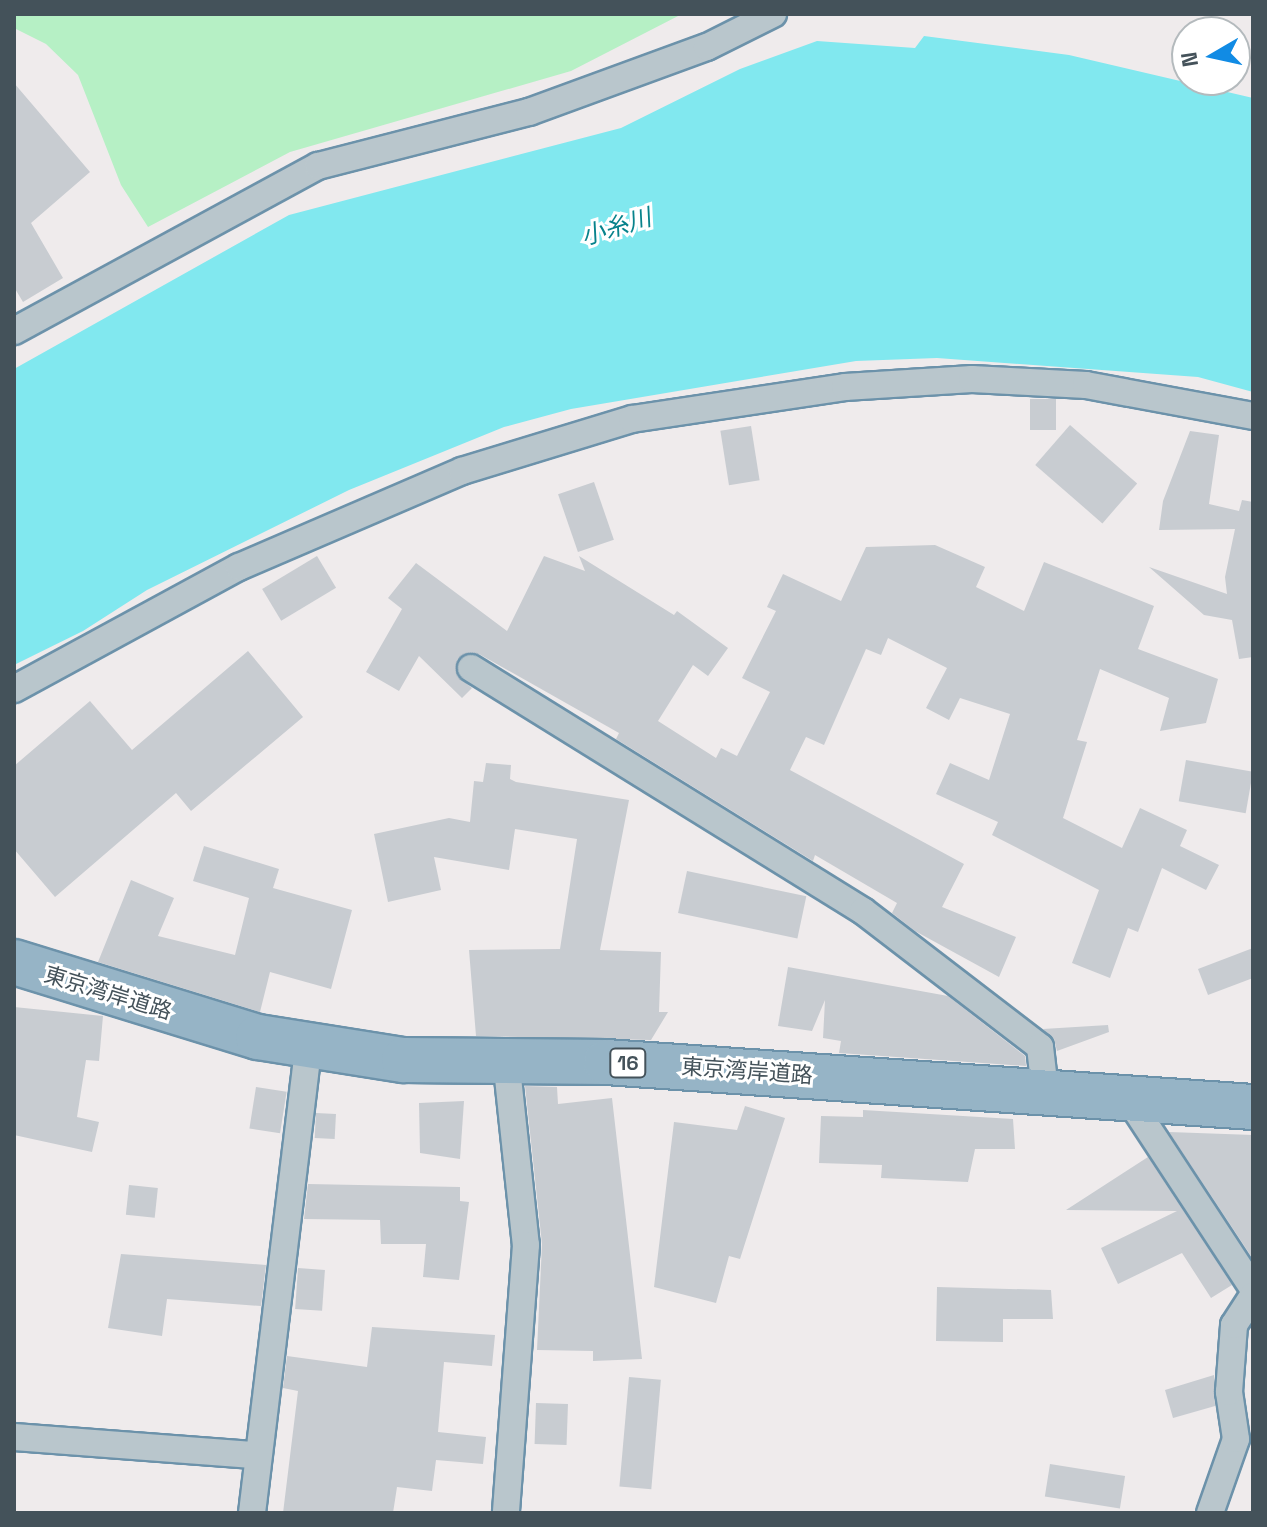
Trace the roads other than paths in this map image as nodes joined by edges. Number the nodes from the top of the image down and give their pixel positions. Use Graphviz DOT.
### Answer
graph roads {
  1 [pos="773,14"];
  2 [pos="14,331"];
  3 [pos="1253,416"];
  4 [pos="471,668"];
  5 [pos="14,689"];
  6 [pos="14,962"];
  7 [pos="308,1048"];
  8 [pos="506,1059"];
  9 [pos="1045,1090"];
  10 [pos="1128,1098"];
  11 [pos="1253,1107"];
  12 [pos="1253,1288"];
  13 [pos="1253,1296"];
  14 [pos="14,1437"];
  15 [pos="256,1455"];
  16 [pos="252,1513"];
  17 [pos="506,1513"];
  18 [pos="1210,1513"];
  1 -- 2 [label="street"];
  3 -- 5 [label="street"];
  4 -- 9 [label="street"];
  6 -- 7 [label="highway, 東京湾岸道路 / 16"];
  7 -- 8 [label="highway, 東京湾岸道路 / 16"];
  7 -- 15 [label="street"];
  8 -- 9 [label="highway, 東京湾岸道路 / 16"];
  8 -- 17 [label="street"];
  9 -- 10 [label="highway, 東京湾岸道路 / 16"];
  10 -- 11 [label="highway, 東京湾岸道路 / 16"];
  10 -- 12 [label="street"];
  13 -- 18 [label="street"];
  14 -- 15 [label="street"];
  15 -- 16 [label="street"];
}
